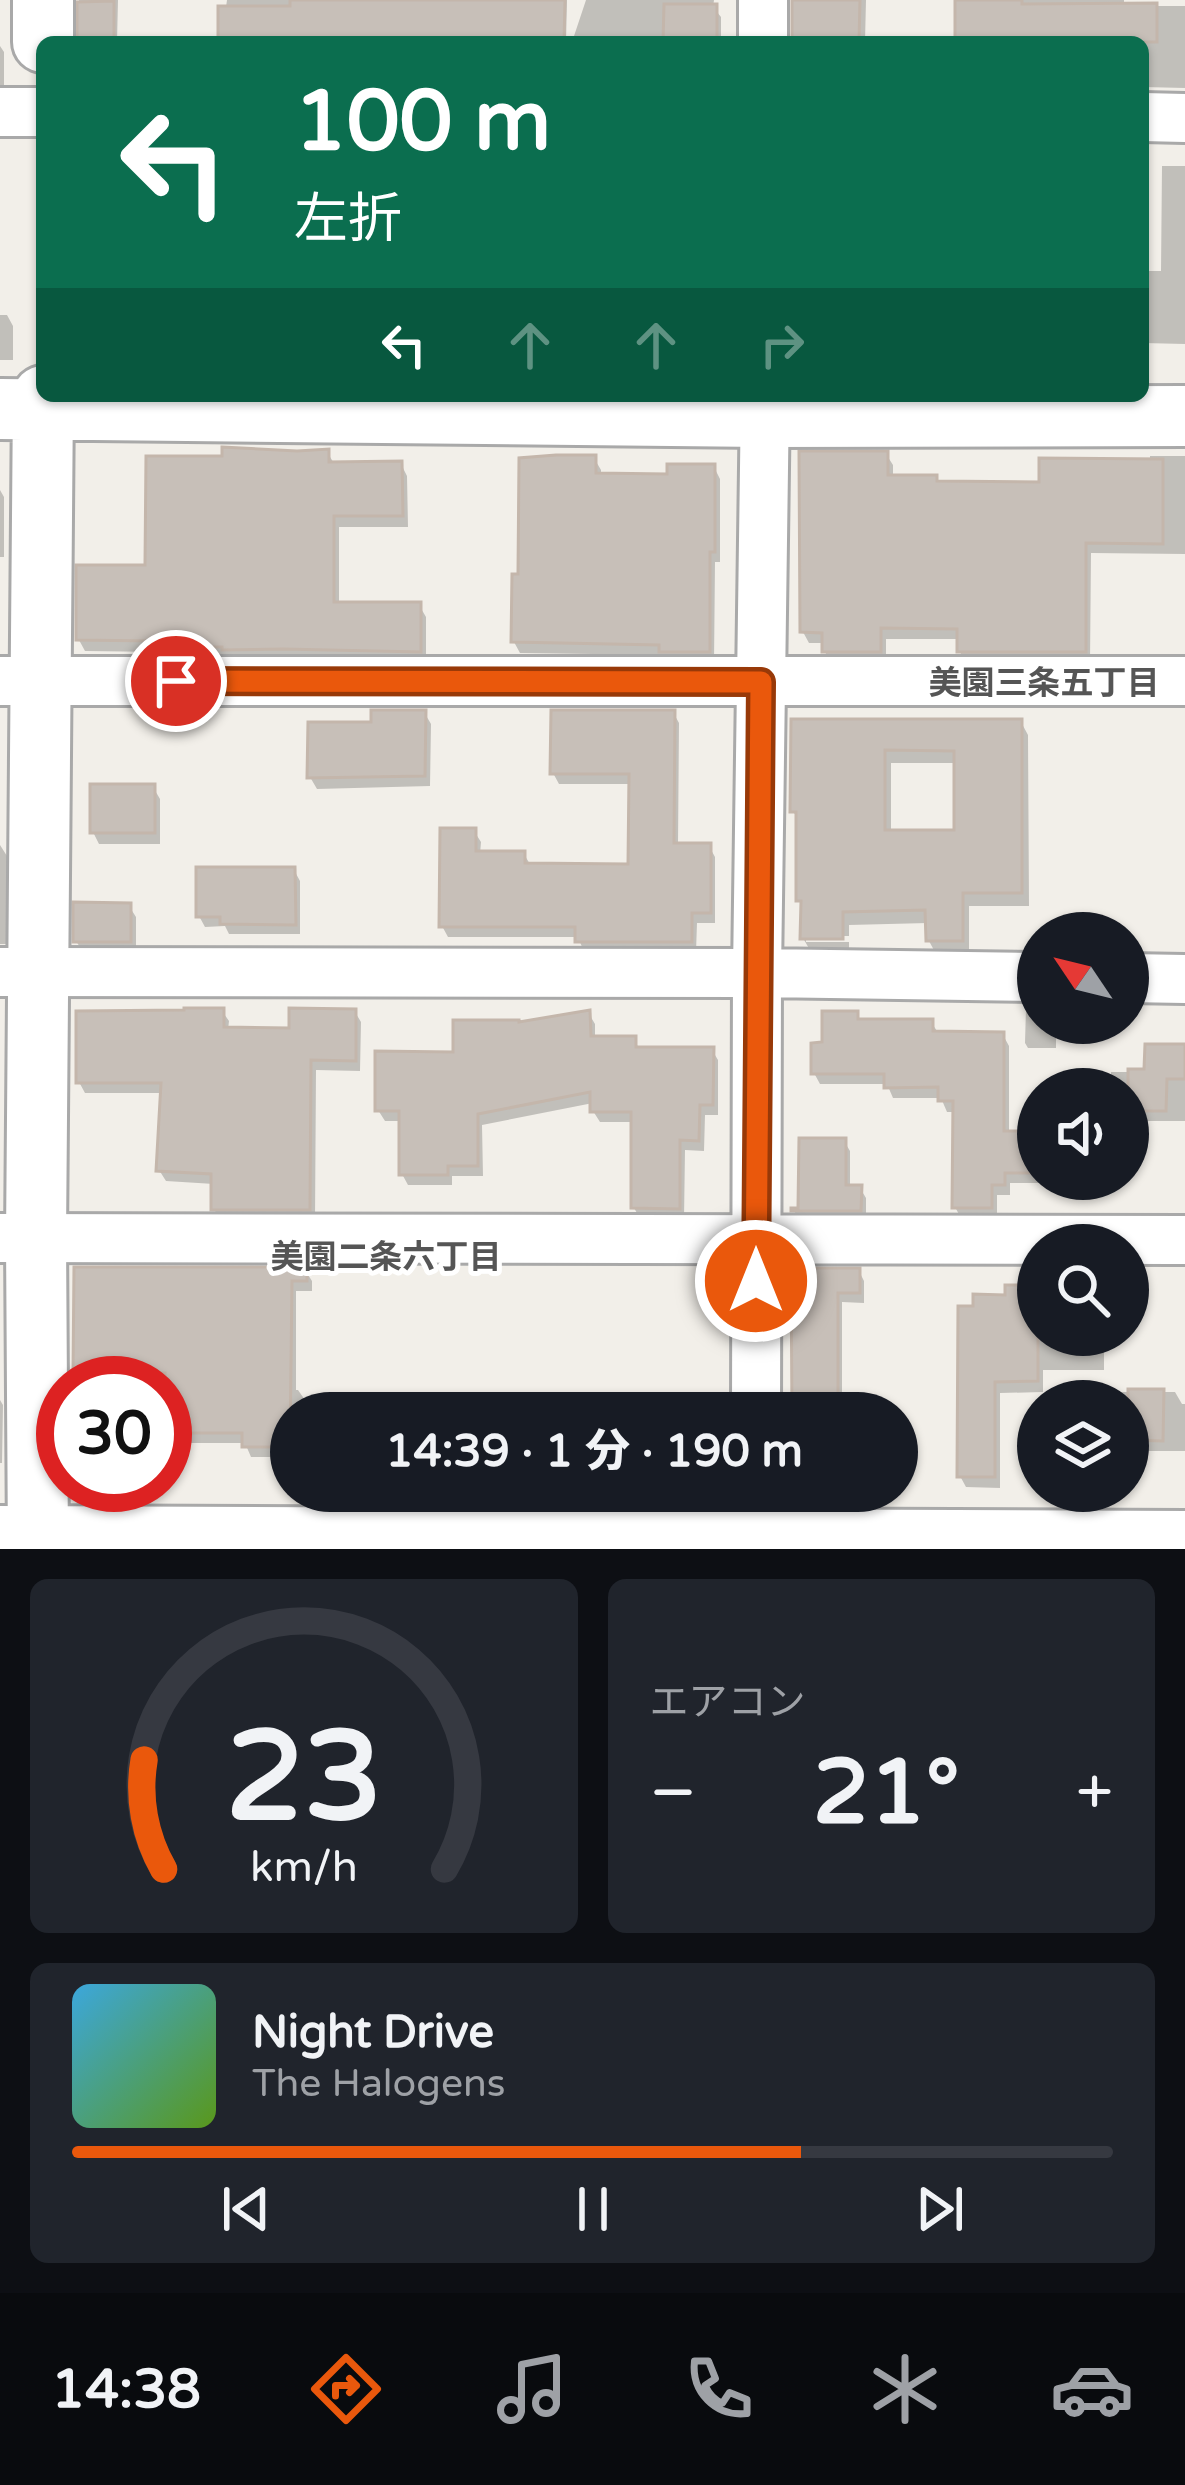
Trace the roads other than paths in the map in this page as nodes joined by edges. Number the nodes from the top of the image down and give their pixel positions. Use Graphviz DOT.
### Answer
graph roads {
  1 [pos="43,0"];
  2 [pos="763,0"];
  3 [pos="43,36"];
  4 [pos="763,36"];
  5 [pos="0,112"];
  6 [pos="36,112"];
  7 [pos="1149,117"];
  8 [pos="1185,118"];
  9 [pos="29,405"];
  10 [pos="765,406"];
  11 [pos="1185,416"];
  12 [pos="20,681"];
  13 [pos="1185,681"];
  14 [pos="761,682"];
  15 [pos="20,972"];
  16 [pos="757,974"];
  17 [pos="1017,977"];
  18 [pos="1149,978"];
  19 [pos="1185,979"];
  20 [pos="18,1238"];
  21 [pos="756,1238"];
  22 [pos="1185,1240"];
  23 [pos="756,1392"];
  24 [pos="756,1524"];
  25 [pos="1185,1535"];
  26 [pos="25,1536"];
  1 -- 3 [label="street"];
  2 -- 4 [label="street"];
  5 -- 6 [label="street"];
  7 -- 8 [label="street"];
  9 -- 10 [label="street"];
  9 -- 12 [label="street"];
  10 -- 11 [label="street"];
  10 -- 14 [label="street"];
  12 -- 14 [label="street"];
  12 -- 15 [label="street"];
  13 -- 14 [label="street"];
  14 -- 16 [label="street"];
  15 -- 16 [label="street"];
  15 -- 20 [label="street"];
  16 -- 17 [label="street"];
  16 -- 21 [label="street"];
  18 -- 19 [label="street"];
  20 -- 21 [label="street"];
  20 -- 26 [label="street"];
  21 -- 22 [label="street"];
  21 -- 23 [label="street"];
  24 -- 25 [label="street"];
  24 -- 26 [label="street"];
}
